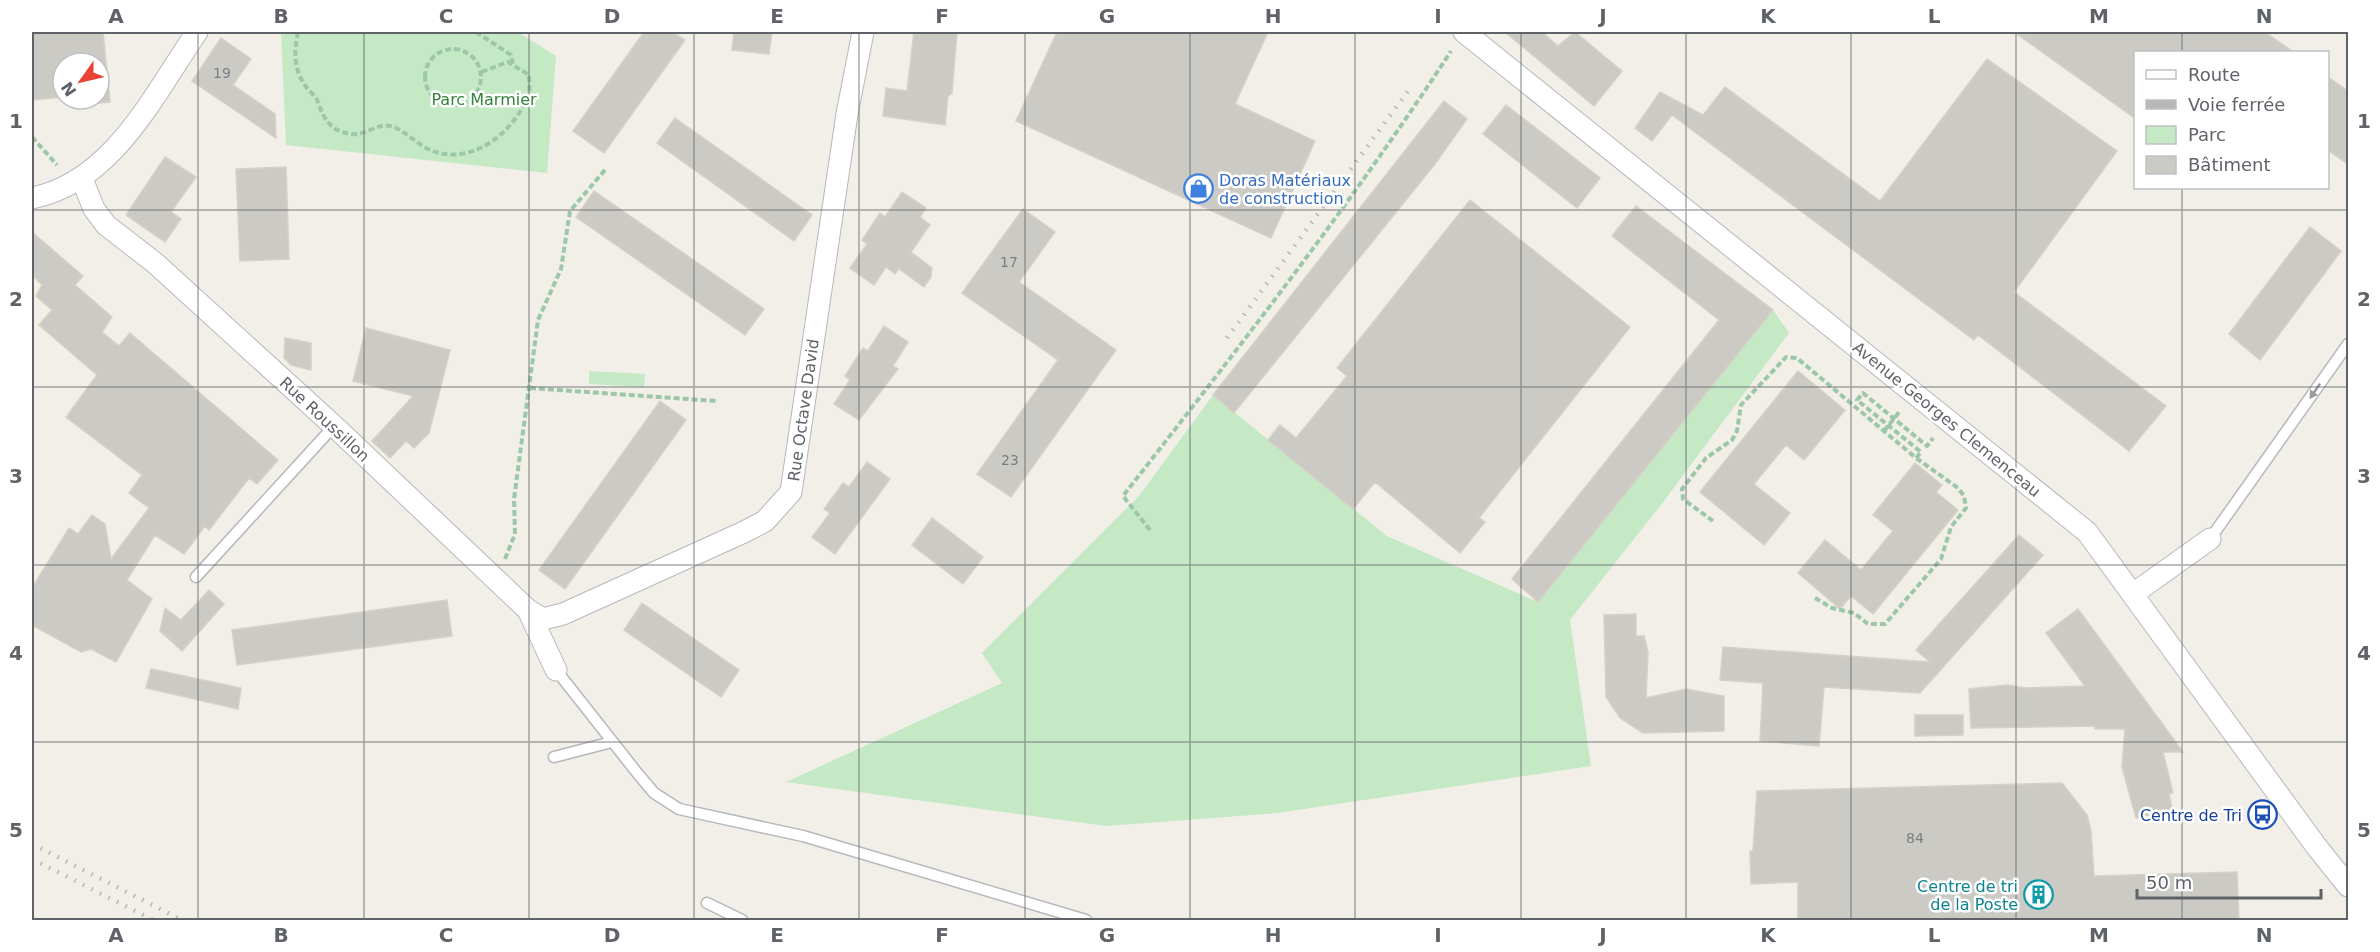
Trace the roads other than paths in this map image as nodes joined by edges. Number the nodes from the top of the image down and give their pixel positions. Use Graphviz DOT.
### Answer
graph roads {
  1 [pos="197,32"];
  2 [pos="863,32"];
  3 [pos="1464,32"];
  4 [pos="82,179"];
  5 [pos="32,198"];
  6 [pos="2349,344"];
  7 [pos="334,426"];
  8 [pos="2210,539"];
  9 [pos="196,577"];
  10 [pos="2133,594"];
  11 [pos="528,610"];
  12 [pos="556,670"];
  13 [pos="608,743"];
  14 [pos="554,757"];
  15 [pos="638,774"];
  16 [pos="2347,881"];
  17 [pos="707,903"];
  18 [pos="742,921"];
  19 [pos="1086,921"];
  1 -- 4 [label="street"];
  2 -- 11 [label="street, Rue Octave David"];
  3 -- 10 [label="street, Avenue Georges Clemenceau"];
  4 -- 5 [label="street"];
  4 -- 7 [label="street, Rue Roussillon"];
  6 -- 8 [label="lane, one-way"];
  7 -- 9 [label="lane"];
  7 -- 11 [label="street, Rue Roussillon"];
  8 -- 10 [label="street"];
  10 -- 16 [label="street, Avenue Georges Clemenceau"];
  11 -- 12 [label="street, Rue Roussillon"];
  12 -- 13 [label="lane"];
  12 -- 15 [label="lane"];
  13 -- 14 [label="lane"];
  13 -- 15 [label="lane"];
  15 -- 19 [label="lane"];
  17 -- 18 [label="lane"];
}
